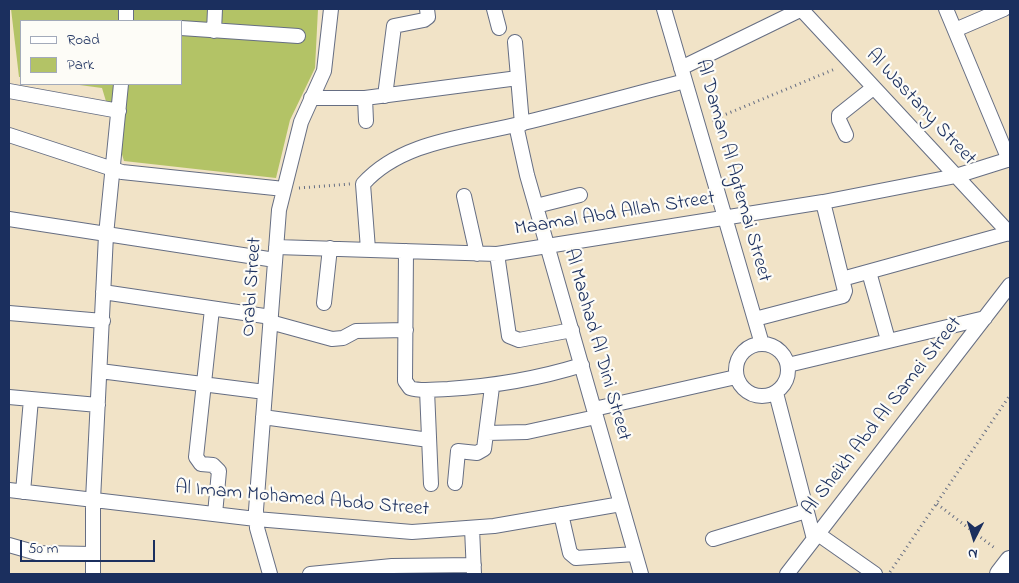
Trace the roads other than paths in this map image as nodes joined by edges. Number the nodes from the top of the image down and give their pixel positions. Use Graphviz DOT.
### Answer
graph roads {
  1 [pos="215,9"];
  2 [pos="331,9"];
  3 [pos="427,9"];
  4 [pos="494,9"];
  5 [pos="664,9"];
  6 [pos="802,9"];
  7 [pos="946,9"];
  8 [pos="1004,9"];
  9 [pos="182,28"];
  10 [pos="499,28"];
  11 [pos="955,30"];
  12 [pos="214,31"];
  13 [pos="298,36"];
  14 [pos="515,42"];
  15 [pos="683,74"];
  16 [pos="518,78"];
  17 [pos="121,85"];
  18 [pos="873,88"];
  19 [pos="9,91"];
  20 [pos="385,96"];
  21 [pos="311,98"];
  22 [pos="365,98"];
  23 [pos="118,112"];
  24 [pos="366,121"];
  25 [pos="519,124"];
  26 [pos="9,135"];
  27 [pos="846,135"];
  28 [pos="1010,160"];
  29 [pos="113,169"];
  30 [pos="956,176"];
  31 [pos="284,190"];
  32 [pos="580,195"];
  33 [pos="464,196"];
  34 [pos="823,202"];
  35 [pos="536,206"];
  36 [pos="725,218"];
  37 [pos="9,223"];
  38 [pos="1010,234"];
  39 [pos="106,235"];
  40 [pos="547,245"];
  41 [pos="330,248"];
  42 [pos="368,249"];
  43 [pos="406,251"];
  44 [pos="276,253"];
  45 [pos="477,254"];
  46 [pos="497,254"];
  47 [pos="869,272"];
  48 [pos="842,279"];
  49 [pos="1010,285"];
  50 [pos="104,292"];
  51 [pos="324,302"];
  52 [pos="212,309"];
  53 [pos="9,313"];
  54 [pos="985,318"];
  55 [pos="755,319"];
  56 [pos="270,320"];
  57 [pos="103,321"];
  58 [pos="406,330"];
  59 [pos="572,330"];
  60 [pos="888,340"];
  61 [pos="762,344"];
  62 [pos="582,365"];
  63 [pos="788,365"];
  64 [pos="100,371"];
  65 [pos="736,377"];
  66 [pos="204,384"];
  67 [pos="492,386"];
  68 [pos="427,390"];
  69 [pos="265,392"];
  70 [pos="776,393"];
  71 [pos="9,397"];
  72 [pos="31,399"];
  73 [pos="98,405"];
  74 [pos="595,413"];
  75 [pos="263,416"];
  76 [pos="487,433"];
  77 [pos="429,440"];
  78 [pos="456,483"];
  79 [pos="431,484"];
  80 [pos="16,491"];
  81 [pos="93,500"];
  82 [pos="621,504"];
  83 [pos="806,511"];
  84 [pos="215,514"];
  85 [pos="561,514"];
  86 [pos="256,519"];
  87 [pos="472,528"];
  88 [pos="816,536"];
  89 [pos="713,539"];
  90 [pos="9,545"];
  91 [pos="93,554"];
  92 [pos="635,554"];
  93 [pos="1007,557"];
  94 [pos="474,569"];
  95 [pos="93,574"];
  96 [pos="270,574"];
  97 [pos="310,574"];
  98 [pos="641,574"];
  99 [pos="787,574"];
  100 [pos="875,574"];
  101 [pos="1000,574"];
  1 -- 12 [label="street"];
  2 -- 21 [label="street, Orabi Street"];
  3 -- 20 [label="street"];
  4 -- 10 [label="street"];
  5 -- 15 [label="street, Al Daman Al Agtemai Street"];
  6 -- 15 [label="street"];
  6 -- 18 [label="street, Al Wastany Street"];
  7 -- 11 [label="street"];
  8 -- 11 [label="street"];
  9 -- 12 [label="street"];
  11 -- 28 [label="street"];
  12 -- 13 [label="street"];
  14 -- 16 [label="street, Al Maahad Al Dini Street"];
  15 -- 25 [label="street"];
  15 -- 36 [label="street, Al Daman Al Agtemai Street"];
  16 -- 20 [label="street"];
  16 -- 25 [label="street, Al Maahad Al Dini Street"];
  17 -- 23 [label="street"];
  18 -- 27 [label="street"];
  18 -- 30 [label="street, Al Wastany Street"];
  19 -- 23 [label="street"];
  20 -- 22 [label="street"];
  21 -- 22 [label="street"];
  21 -- 31 [label="street, Orabi Street"];
  22 -- 24 [label="street"];
  23 -- 29 [label="street"];
  25 -- 35 [label="street, Al Maahad Al Dini Street"];
  25 -- 42 [label="street"];
  26 -- 29 [label="street"];
  28 -- 30 [label="street, Maamal Abd Allah Street"];
  29 -- 31 [label="street"];
  29 -- 39 [label="street"];
  30 -- 34 [label="street, Maamal Abd Allah Street"];
  30 -- 38 [label="street, Al Wastany Street"];
  31 -- 44 [label="street, Orabi Street"];
  32 -- 35 [label="street"];
  33 -- 45 [label="street"];
  34 -- 36 [label="street, Maamal Abd Allah Street"];
  34 -- 48 [label="street"];
  35 -- 40 [label="street, Al Maahad Al Dini Street"];
  36 -- 40 [label="street, Maamal Abd Allah Street"];
  36 -- 55 [label="street, Al Daman Al Agtemai Street"];
  37 -- 39 [label="street, Maamal Abd Allah Street"];
  38 -- 47 [label="street"];
  39 -- 44 [label="street, Maamal Abd Allah Street"];
  39 -- 50 [label="street"];
  40 -- 46 [label="street, Maamal Abd Allah Street"];
  40 -- 59 [label="street, Al Maahad Al Dini Street"];
  41 -- 42 [label="street, Maamal Abd Allah Street"];
  41 -- 44 [label="street, Maamal Abd Allah Street"];
  41 -- 51 [label="street"];
  42 -- 43 [label="street, Maamal Abd Allah Street"];
  43 -- 45 [label="street, Maamal Abd Allah Street"];
  43 -- 58 [label="street"];
  44 -- 56 [label="street, Orabi Street"];
  45 -- 46 [label="street, Maamal Abd Allah Street"];
  46 -- 59 [label="street"];
  47 -- 48 [label="street"];
  47 -- 60 [label="street"];
  48 -- 55 [label="street"];
  49 -- 54 [label="street, Al Sheikh Abd Al Samei Street"];
  50 -- 52 [label="street"];
  50 -- 57 [label="street"];
  52 -- 56 [label="street"];
  52 -- 66 [label="street"];
  53 -- 57 [label="street"];
  54 -- 60 [label="street"];
  54 -- 88 [label="street, Al Sheikh Abd Al Samei Street"];
  55 -- 61 [label="street, Al Daman Al Agtemai Street"];
  56 -- 58 [label="street"];
  56 -- 69 [label="street, Orabi Street"];
  57 -- 64 [label="street"];
  58 -- 68 [label="street"];
  59 -- 62 [label="street, Al Maahad Al Dini Street"];
  60 -- 63 [label="street"];
  61 -- 63 [label="street"];
  61 -- 65 [label="street"];
  62 -- 67 [label="street"];
  62 -- 74 [label="street, Al Maahad Al Dini Street"];
  63 -- 70 [label="street"];
  64 -- 66 [label="street"];
  64 -- 73 [label="street"];
  65 -- 70 [label="street"];
  65 -- 74 [label="street"];
  66 -- 69 [label="street"];
  66 -- 84 [label="street"];
  67 -- 68 [label="street"];
  67 -- 76 [label="street"];
  68 -- 77 [label="street"];
  69 -- 75 [label="street, Orabi Street"];
  70 -- 83 [label="street"];
  71 -- 72 [label="street"];
  72 -- 73 [label="street"];
  72 -- 80 [label="street"];
  73 -- 81 [label="street"];
  74 -- 76 [label="street"];
  74 -- 82 [label="street, Al Maahad Al Dini Street"];
  75 -- 77 [label="street"];
  75 -- 86 [label="street, Orabi Street"];
  76 -- 78 [label="street"];
  77 -- 79 [label="street"];
  80 -- 81 [label="street, Al Imam Mohamed Abdo Street"];
  81 -- 84 [label="street, Al Imam Mohamed Abdo Street"];
  81 -- 91 [label="street"];
  82 -- 85 [label="street, Al Imam Mohamed Abdo Street"];
  82 -- 92 [label="street, Al Maahad Al Dini Street"];
  83 -- 88 [label="street"];
  83 -- 89 [label="street"];
  84 -- 86 [label="street, Al Imam Mohamed Abdo Street"];
  85 -- 87 [label="street, Al Imam Mohamed Abdo Street"];
  85 -- 92 [label="street"];
  86 -- 87 [label="street, Al Imam Mohamed Abdo Street"];
  86 -- 96 [label="street, Orabi Street"];
  87 -- 94 [label="street"];
  88 -- 99 [label="street, Al Sheikh Abd Al Samei Street"];
  88 -- 100 [label="street"];
  90 -- 91 [label="street"];
  91 -- 95 [label="street"];
  92 -- 98 [label="street, Al Maahad Al Dini Street"];
  93 -- 101 [label="street"];
  94 -- 97 [label="street"];
}
